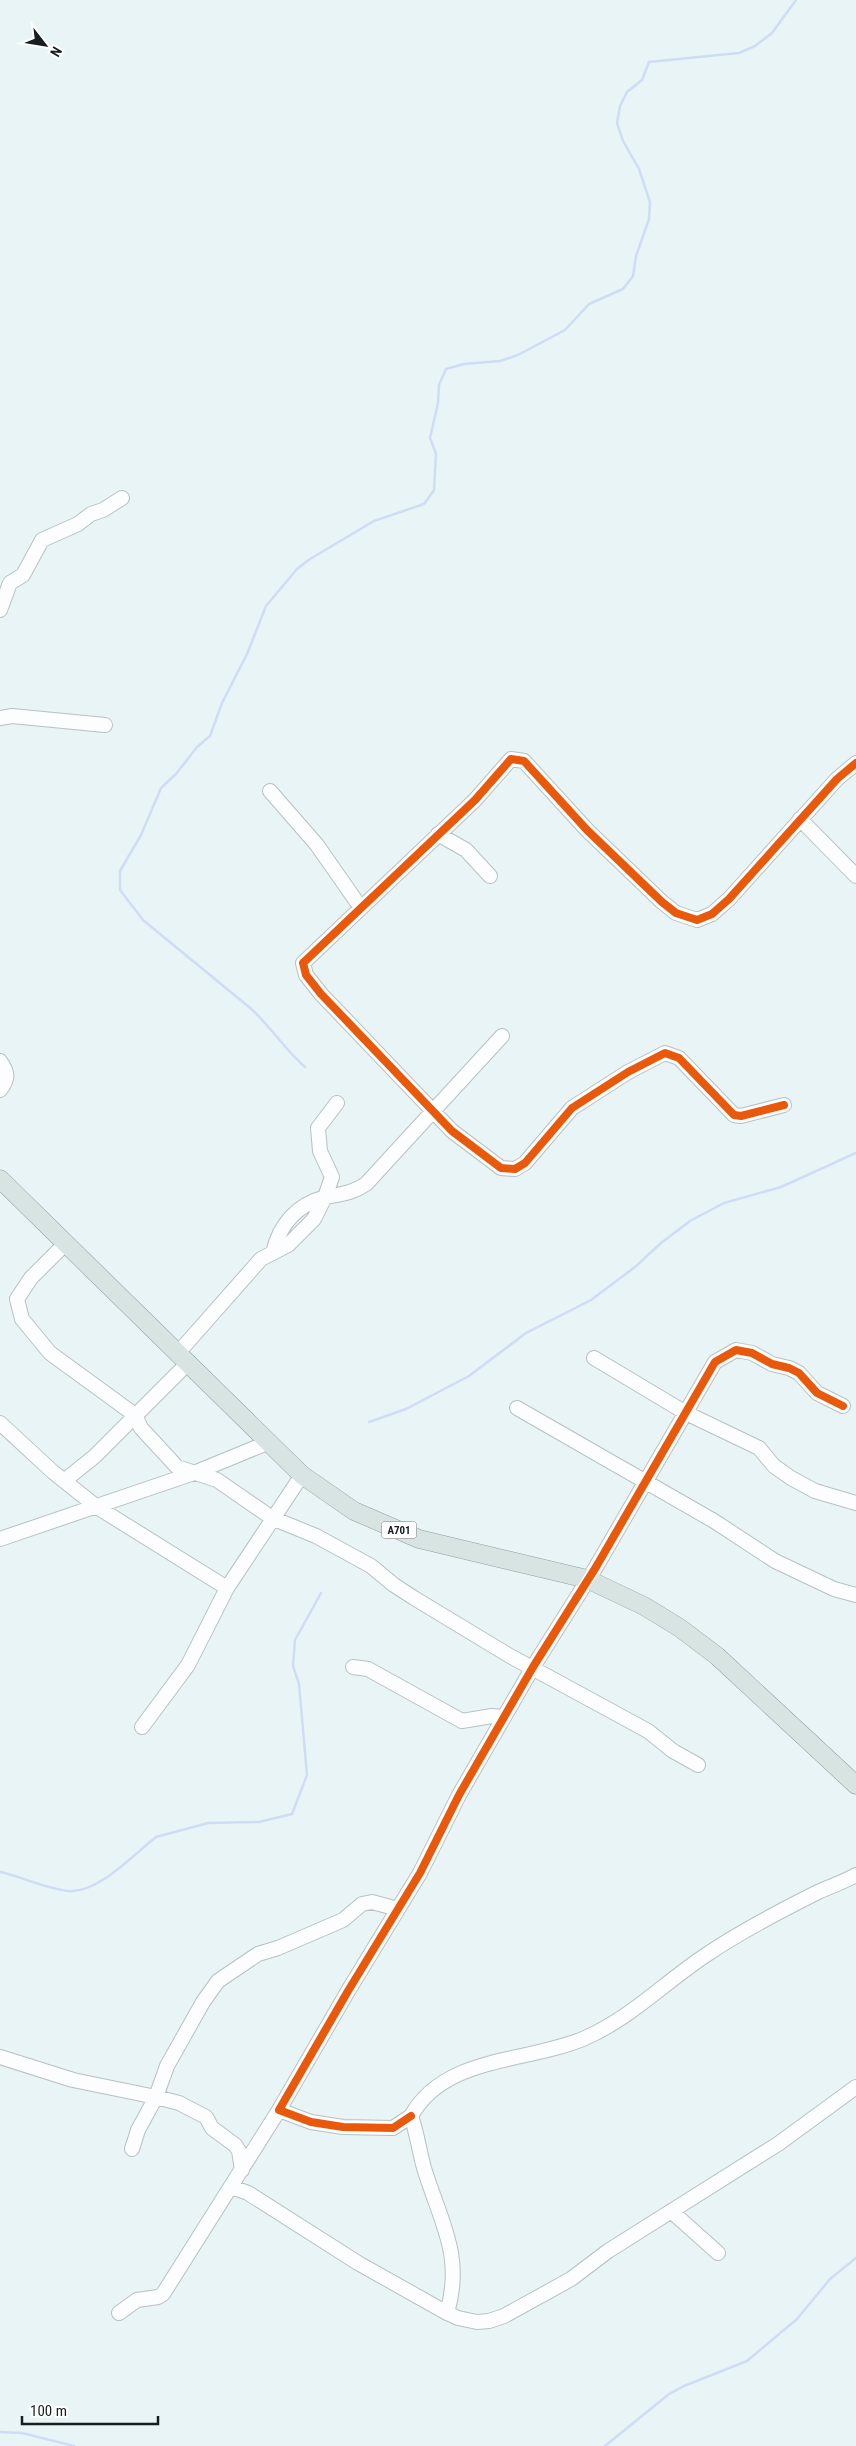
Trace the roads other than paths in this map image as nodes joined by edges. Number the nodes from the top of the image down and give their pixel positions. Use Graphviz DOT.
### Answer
graph roads {
  1 [pos="122,498"];
  2 [pos="0,610"];
  3 [pos="0,718"];
  4 [pos="105,725"];
  5 [pos="856,763"];
  6 [pos="270,791"];
  7 [pos="800,819"];
  8 [pos="438,834"];
  9 [pos="490,876"];
  10 [pos="856,876"];
  11 [pos="361,908"];
  12 [pos="502,1036"];
  13 [pos="0,1061"];
  14 [pos="0,1090"];
  15 [pos="336,1103"];
  16 [pos="784,1105"];
  17 [pos="434,1112"];
  18 [pos="0,1179"];
  19 [pos="348,1194"];
  20 [pos="325,1197"];
  21 [pos="314,1219"];
  22 [pos="66,1243"];
  23 [pos="273,1253"];
  24 [pos="183,1357"];
  25 [pos="594,1358"];
  26 [pos="843,1406"];
  27 [pos="517,1408"];
  28 [pos="686,1413"];
  29 [pos="135,1415"];
  30 [pos="0,1423"];
  31 [pos="267,1443"];
  32 [pos="194,1473"];
  33 [pos="302,1475"];
  34 [pos="64,1481"];
  35 [pos="644,1482"];
  36 [pos="856,1503"];
  37 [pos="97,1506"];
  38 [pos="272,1518"];
  39 [pos="0,1539"];
  40 [pos="588,1579"];
  41 [pos="227,1588"];
  42 [pos="856,1595"];
  43 [pos="352,1667"];
  44 [pos="533,1667"];
  45 [pos="504,1717"];
  46 [pos="142,1727"];
  47 [pos="698,1765"];
  48 [pos="856,1785"];
  49 [pos="856,1875"];
  50 [pos="398,1909"];
  51 [pos="0,2058"];
  52 [pos="856,2087"];
  53 [pos="156,2097"];
  54 [pos="279,2110"];
  55 [pos="411,2116"];
  56 [pos="132,2149"];
  57 [pos="242,2170"];
  58 [pos="232,2187"];
  59 [pos="671,2211"];
  60 [pos="718,2253"];
  61 [pos="119,2313"];
  62 [pos="447,2313"];
  1 -- 2 [label="street"];
  3 -- 4 [label="street"];
  5 -- 7 [label="street"];
  6 -- 11 [label="street"];
  7 -- 8 [label="street"];
  7 -- 10 [label="street"];
  8 -- 9 [label="street"];
  8 -- 11 [label="street"];
  11 -- 17 [label="street"];
  12 -- 17 [label="street"];
  13 -- 14 [label="street"];
  15 -- 20 [label="street"];
  16 -- 17 [label="street"];
  17 -- 19 [label="street"];
  18 -- 22 [label="main road, A701"];
  19 -- 20 [label="street"];
  19 -- 21 [label="street"];
  20 -- 21 [label="street"];
  20 -- 23 [label="street"];
  21 -- 23 [label="street"];
  22 -- 24 [label="main road, A701"];
  22 -- 29 [label="street"];
  23 -- 24 [label="street"];
  24 -- 29 [label="street"];
  24 -- 31 [label="main road, A701"];
  25 -- 28 [label="street"];
  26 -- 28 [label="street"];
  27 -- 35 [label="street"];
  28 -- 35 [label="street"];
  28 -- 36 [label="street"];
  29 -- 32 [label="street"];
  29 -- 34 [label="street"];
  30 -- 34 [label="street"];
  31 -- 32 [label="street"];
  31 -- 33 [label="main road, A701"];
  32 -- 37 [label="street"];
  32 -- 38 [label="street"];
  33 -- 38 [label="street"];
  33 -- 40 [label="main road, A701"];
  34 -- 37 [label="street"];
  35 -- 40 [label="street"];
  35 -- 42 [label="street"];
  37 -- 39 [label="street"];
  37 -- 41 [label="street"];
  38 -- 41 [label="street"];
  38 -- 44 [label="street"];
  40 -- 44 [label="street"];
  40 -- 48 [label="main road, A701"];
  41 -- 46 [label="street"];
  43 -- 45 [label="street"];
  44 -- 45 [label="street"];
  44 -- 47 [label="street"];
  45 -- 50 [label="street"];
  49 -- 55 [label="street"];
  50 -- 53 [label="street"];
  50 -- 54 [label="street"];
  51 -- 53 [label="street"];
  52 -- 59 [label="street"];
  53 -- 56 [label="street"];
  53 -- 57 [label="street"];
  54 -- 55 [label="street"];
  54 -- 57 [label="street"];
  55 -- 62 [label="street"];
  57 -- 58 [label="street"];
  58 -- 61 [label="street"];
  58 -- 62 [label="street"];
  59 -- 60 [label="street"];
  59 -- 62 [label="street"];
}
